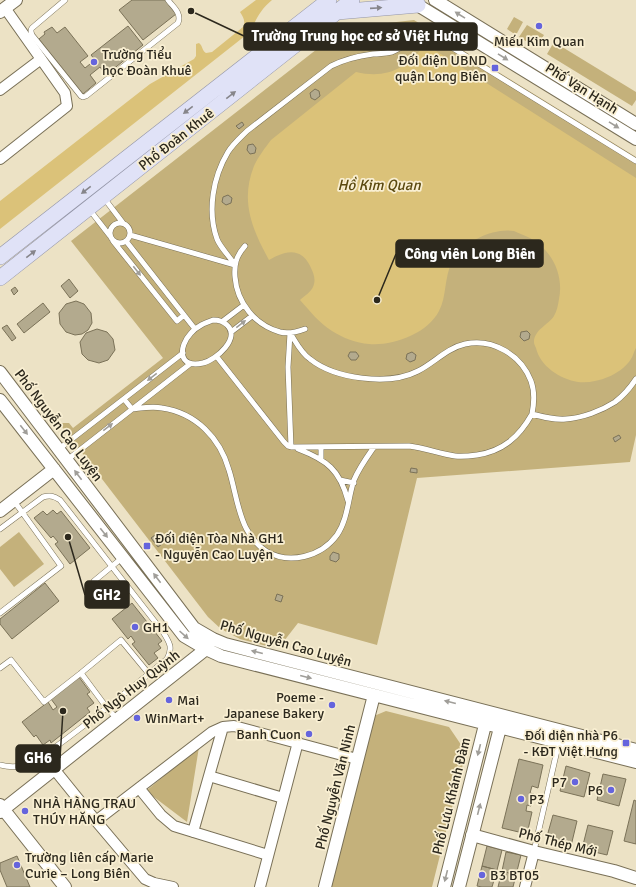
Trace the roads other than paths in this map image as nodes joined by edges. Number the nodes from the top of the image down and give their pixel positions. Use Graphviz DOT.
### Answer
graph roads {
  1 [pos="16,0"];
  2 [pos="65,0"];
  3 [pos="168,0"];
  4 [pos="352,0"];
  5 [pos="435,0"];
  6 [pos="414,2"];
  7 [pos="333,6"];
  8 [pos="2,10"];
  9 [pos="41,60"];
  10 [pos="0,90"];
  11 [pos="636,124"];
  12 [pos="636,139"];
  13 [pos="0,159"];
  14 [pos="636,161"];
  15 [pos="102,197"];
  16 [pos="88,209"];
  17 [pos="123,223"];
  18 [pos="130,235"];
  19 [pos="112,239"];
  20 [pos="126,241"];
  21 [pos="245,246"];
  22 [pos="0,257"];
  23 [pos="235,264"];
  24 [pos="0,278"];
  25 [pos="244,305"];
  26 [pos="184,315"];
  27 [pos="252,316"];
  28 [pos="222,321"];
  29 [pos="195,329"];
  30 [pos="305,329"];
  31 [pos="231,332"];
  32 [pos="290,333"];
  33 [pos="183,353"];
  34 [pos="217,357"];
  35 [pos="190,364"];
  36 [pos="0,372"];
  37 [pos="636,379"];
  38 [pos="124,399"];
  39 [pos="0,400"];
  40 [pos="132,409"];
  41 [pos="532,414"];
  42 [pos="374,446"];
  43 [pos="293,447"];
  44 [pos="321,447"];
  45 [pos="59,449"];
  46 [pos="321,459"];
  47 [pos="66,460"];
  48 [pos="54,469"];
  49 [pos="340,480"];
  50 [pos="354,483"];
  51 [pos="13,500"];
  52 [pos="349,502"];
  53 [pos="0,510"];
  54 [pos="22,513"];
  55 [pos="0,530"];
  56 [pos="123,557"];
  57 [pos="111,566"];
  58 [pos="94,581"];
  59 [pos="0,613"];
  60 [pos="210,644"];
  61 [pos="0,668"];
  62 [pos="81,673"];
  63 [pos="149,674"];
  64 [pos="374,695"];
  65 [pos="107,708"];
  66 [pos="487,718"];
  67 [pos="117,719"];
  68 [pos="502,722"];
  69 [pos="224,727"];
  70 [pos="298,742"];
  71 [pos="560,742"];
  72 [pos="636,750"];
  73 [pos="358,758"];
  74 [pos="636,762"];
  75 [pos="0,765"];
  76 [pos="54,768"];
  77 [pos="209,776"];
  78 [pos="139,788"];
  79 [pos="283,798"];
  80 [pos="1,809"];
  81 [pos="96,821"];
  82 [pos="193,832"];
  83 [pos="472,835"];
  84 [pos="534,852"];
  85 [pos="268,855"];
  86 [pos="636,878"];
  87 [pos="65,887"];
  88 [pos="173,887"];
  89 [pos="260,887"];
  90 [pos="325,887"];
  91 [pos="444,887"];
  92 [pos="459,887"];
  93 [pos="525,887"];
  1 -- 8 [label="street"];
  2 -- 3 [label="lane"];
  4 -- 7 [label="main road, Phố Đoàn Khuê"];
  11 -- 5 [label="street, Phố Vạn Hạnh, one-way"];
  7 -- 6 [label="main road, one-way"];
  6 -- 12 [label="street, Phố Vạn Hạnh, one-way"];
  15 -- 7 [label="main road, Phố Đoàn Khuê, one-way"];
  7 -- 22 [label="main road, Phố Đoàn Khuê, one-way"];
  8 -- 9 [label="street"];
  9 -- 10 [label="street"];
  9 -- 13 [label="street"];
  14 -- 23 [label="lane"];
  15 -- 16 [label="main road, Phố Đoàn Khuê"];
  15 -- 17 [label="lane"];
  16 -- 19 [label="lane"];
  24 -- 16 [label="main road, Phố Đoàn Khuê, one-way"];
  17 -- 18 [label="lane"];
  17 -- 19 [label="lane"];
  18 -- 20 [label="lane"];
  18 -- 23 [label="lane"];
  19 -- 20 [label="lane"];
  19 -- 26 [label="lane, one-way"];
  20 -- 26 [label="lane"];
  21 -- 23 [label="lane"];
  23 -- 25 [label="lane"];
  25 -- 27 [label="lane"];
  25 -- 28 [label="lane"];
  26 -- 29 [label="lane"];
  31 -- 27 [label="lane, one-way"];
  27 -- 32 [label="lane"];
  28 -- 29 [label="lane"];
  28 -- 31 [label="lane"];
  29 -- 33 [label="lane"];
  30 -- 32 [label="lane"];
  31 -- 34 [label="lane"];
  32 -- 41 [label="lane"];
  32 -- 43 [label="lane"];
  33 -- 35 [label="lane"];
  33 -- 38 [label="lane, one-way"];
  34 -- 35 [label="lane"];
  34 -- 43 [label="lane"];
  35 -- 40 [label="lane"];
  36 -- 45 [label="street, Phố Nguyễn Cao Luyện"];
  37 -- 41 [label="lane"];
  38 -- 40 [label="lane"];
  38 -- 45 [label="lane"];
  39 -- 48 [label="street, Phố Nguyễn Cao Luyện, one-way"];
  47 -- 40 [label="lane, one-way"];
  40 -- 52 [label="lane"];
  41 -- 42 [label="lane"];
  42 -- 44 [label="lane"];
  42 -- 50 [label="lane"];
  43 -- 44 [label="lane"];
  43 -- 46 [label="lane"];
  44 -- 46 [label="lane"];
  45 -- 47 [label="street, Phố Nguyễn Cao Luyện"];
  46 -- 49 [label="lane"];
  60 -- 47 [label="street, Phố Nguyễn Cao Luyện, one-way"];
  48 -- 51 [label="street"];
  48 -- 56 [label="street, Phố Nguyễn Cao Luyện, one-way"];
  49 -- 50 [label="lane"];
  49 -- 52 [label="lane"];
  50 -- 52 [label="lane"];
  51 -- 53 [label="street"];
  51 -- 54 [label="lane"];
  54 -- 55 [label="lane"];
  54 -- 57 [label="lane"];
  54 -- 59 [label="lane"];
  56 -- 57 [label="lane"];
  56 -- 60 [label="street, Phố Nguyễn Cao Luyện, one-way"];
  57 -- 58 [label="lane"];
  57 -- 63 [label="lane"];
  60 -- 64 [label="street, Phố Nguyễn Cao Luyện, one-way"];
  66 -- 60 [label="street, Phố Nguyễn Cao Luyện, one-way"];
  60 -- 67 [label="street, Phố Ngô Huy Quỳnh"];
  61 -- 62 [label="lane"];
  62 -- 63 [label="lane"];
  62 -- 65 [label="lane"];
  63 -- 65 [label="lane"];
  64 -- 66 [label="street, Phố Nguyễn Cao Luyện"];
  64 -- 73 [label="street, Phố Nguyễn Văn Ninh"];
  65 -- 67 [label="lane"];
  65 -- 75 [label="lane"];
  66 -- 68 [label="street, Phố Nguyễn Cao Luyện"];
  66 -- 91 [label="street, Phố Lưu Khánh Đàm, one-way"];
  67 -- 76 [label="street, Phố Ngô Huy Quỳnh"];
  68 -- 71 [label="street, Phố Nguyễn Cao Luyện"];
  68 -- 72 [label="street, Phố Nguyễn Cao Luyện"];
  83 -- 68 [label="street, one-way"];
  69 -- 70 [label="street"];
  69 -- 77 [label="street"];
  69 -- 78 [label="street"];
  70 -- 73 [label="street"];
  70 -- 79 [label="street"];
  71 -- 74 [label="street, Phố Nguyễn Cao Luyện"];
  71 -- 84 [label="lane"];
  73 -- 90 [label="street, Phố Nguyễn Văn Ninh"];
  76 -- 80 [label="street, Phố Ngô Huy Quỳnh"];
  76 -- 81 [label="street"];
  77 -- 79 [label="street"];
  77 -- 82 [label="street"];
  78 -- 81 [label="street"];
  78 -- 82 [label="street"];
  79 -- 85 [label="street"];
  80 -- 87 [label="street"];
  81 -- 88 [label="street"];
  82 -- 85 [label="street"];
  83 -- 84 [label="street, Phố Thép Mới"];
  83 -- 92 [label="street"];
  84 -- 86 [label="street, Phố Thép Mới"];
  84 -- 93 [label="street"];
  85 -- 89 [label="street"];
}
